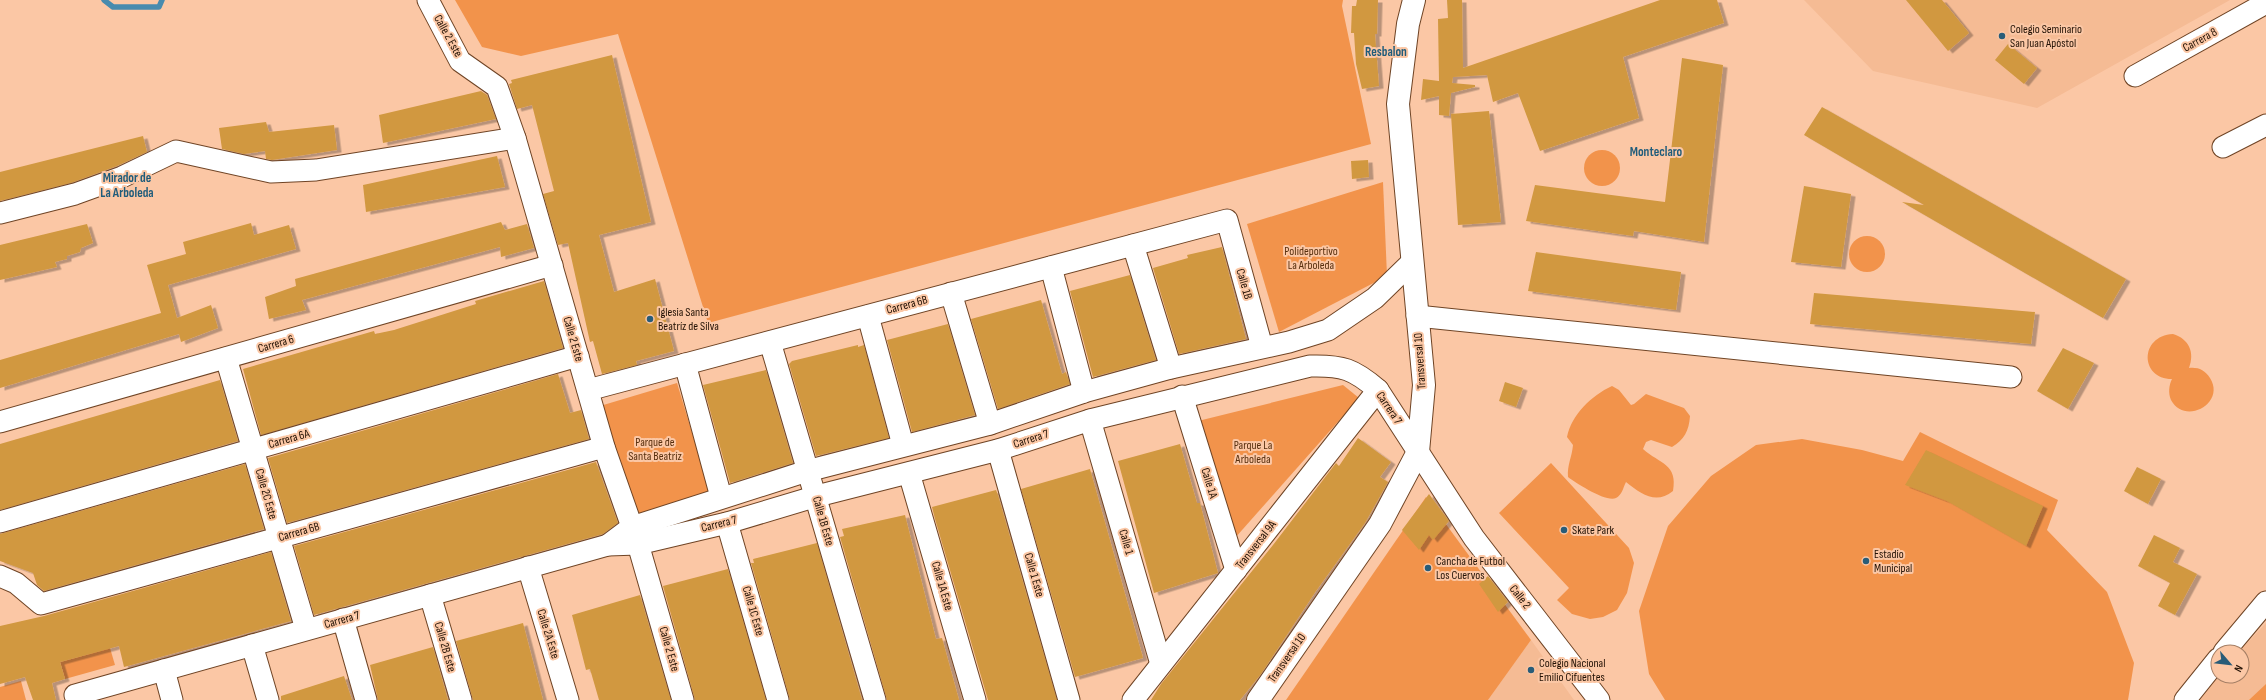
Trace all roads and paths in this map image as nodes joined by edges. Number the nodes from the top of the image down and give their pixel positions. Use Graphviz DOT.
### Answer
graph roads {
  1 [pos="428,0"];
  2 [pos="1414,0"];
  3 [pos="2266,3"];
  4 [pos="2135,76"];
  5 [pos="2266,125"];
  6 [pos="516,138"];
  7 [pos="2223,147"];
  8 [pos="0,213"];
  9 [pos="1227,220"];
  10 [pos="1134,245"];
  11 [pos="1412,262"];
  12 [pos="552,266"];
  13 [pos="1051,267"];
  14 [pos="952,293"];
  15 [pos="868,316"];
  16 [pos="1417,316"];
  17 [pos="770,342"];
  18 [pos="1262,347"];
  19 [pos="578,356"];
  20 [pos="226,358"];
  21 [pos="685,364"];
  22 [pos="1171,368"];
  23 [pos="2011,377"];
  24 [pos="588,390"];
  25 [pos="1378,390"];
  26 [pos="1084,392"];
  27 [pos="1182,396"];
  28 [pos="1090,420"];
  29 [pos="0,422"];
  30 [pos="990,424"];
  31 [pos="903,445"];
  32 [pos="604,447"];
  33 [pos="253,450"];
  34 [pos="998,450"];
  35 [pos="1418,452"];
  36 [pos="807,471"];
  37 [pos="909,473"];
  38 [pos="816,496"];
  39 [pos="721,497"];
  40 [pos="0,522"];
  41 [pos="727,523"];
  42 [pos="635,535"];
  43 [pos="279,538"];
  44 [pos="528,567"];
  45 [pos="1236,570"];
  46 [pos="5,583"];
  47 [pos="430,595"];
  48 [pos="2266,602"];
  49 [pos="343,619"];
  50 [pos="306,630"];
  51 [pos="2231,644"];
  52 [pos="252,645"];
  53 [pos="1162,664"];
  54 [pos="164,670"];
  55 [pos="2210,670"];
  56 [pos="76,697"];
  57 [pos="172,700"];
  58 [pos="268,700"];
  59 [pos="366,700"];
  60 [pos="461,700"];
  61 [pos="568,700"];
  62 [pos="684,700"];
  63 [pos="778,700"];
  64 [pos="875,700"];
  65 [pos="975,700"];
  66 [pos="1069,700"];
  67 [pos="1133,700"];
  68 [pos="1258,700"];
  69 [pos="1599,700"];
  70 [pos="2185,700"];
  1 -- 6 [label="street, Calle 2 Este"];
  2 -- 11 [label="main road, Transversal 10"];
  3 -- 4 [label="street, Carrera 8"];
  5 -- 7 [label="street"];
  6 -- 8 [label="street"];
  6 -- 12 [label="street, Calle 2 Este"];
  9 -- 10 [label="street, Carrera 6B"];
  9 -- 18 [label="street, Calle 1B"];
  10 -- 13 [label="street, Carrera 6B"];
  10 -- 22 [label="street"];
  11 -- 16 [label="main road, Transversal 10"];
  11 -- 18 [label="street, Carrera 7"];
  12 -- 19 [label="street, Calle 2 Este"];
  12 -- 20 [label="street, Carrera 6"];
  13 -- 14 [label="street, Carrera 6B"];
  13 -- 26 [label="street"];
  14 -- 15 [label="street, Carrera 6B"];
  14 -- 30 [label="street"];
  15 -- 17 [label="street, Carrera 6B"];
  15 -- 31 [label="street"];
  16 -- 23 [label="street"];
  16 -- 35 [label="main road, Transversal 10"];
  17 -- 21 [label="street, Carrera 6B"];
  17 -- 36 [label="street, Calle 1B Este"];
  18 -- 22 [label="street, Carrera 7"];
  19 -- 24 [label="street, Calle 2 Este"];
  19 -- 33 [label="street, Carrera 6A"];
  20 -- 29 [label="street, Carrera 6"];
  20 -- 33 [label="street, Calle 2C Este"];
  21 -- 24 [label="street, Carrera 6B"];
  21 -- 39 [label="street"];
  22 -- 26 [label="street, Carrera 7"];
  24 -- 32 [label="street, Calle 2 Este"];
  25 -- 27 [label="street, Carrera 7"];
  25 -- 35 [label="street, Carrera 7"];
  25 -- 45 [label="street, Transversal 9A"];
  26 -- 30 [label="street, Carrera 7"];
  27 -- 28 [label="street, Carrera 7"];
  27 -- 45 [label="street, Calle 1A"];
  28 -- 34 [label="street, Carrera 7"];
  28 -- 53 [label="street, Calle 1"];
  30 -- 31 [label="street, Carrera 7"];
  31 -- 36 [label="street, Carrera 7"];
  32 -- 42 [label="street, Calle 2 Este"];
  32 -- 43 [label="street, Carrera 6B"];
  33 -- 40 [label="street, Carrera 6A"];
  33 -- 43 [label="street, Calle 2C Este"];
  34 -- 37 [label="street, Carrera 7"];
  34 -- 66 [label="street, Calle 1 Este"];
  35 -- 68 [label="main road, Transversal 10"];
  35 -- 69 [label="street, Calle 2"];
  36 -- 38 [label="street, Calle 1B Este"];
  36 -- 39 [label="street, Carrera 7"];
  37 -- 38 [label="street, Carrera 7"];
  37 -- 65 [label="street, Calle 1A Este"];
  38 -- 41 [label="street, Carrera 7"];
  38 -- 64 [label="street, Calle 1B Este"];
  39 -- 42 [label="street, Carrera 7"];
  41 -- 42 [label="street, Carrera 7"];
  41 -- 63 [label="street, Calle 1C Este"];
  42 -- 44 [label="street, Carrera 7"];
  42 -- 62 [label="street, Calle 2 Este"];
  43 -- 46 [label="street, Carrera 6B"];
  43 -- 50 [label="street, Calle 2C Este"];
  44 -- 47 [label="street, Carrera 7"];
  44 -- 61 [label="street, Calle 2A Este"];
  45 -- 53 [label="street, Transversal 9A"];
  47 -- 49 [label="street, Carrera 7"];
  47 -- 60 [label="street, Calle 2B Este"];
  48 -- 51 [label="street"];
  49 -- 50 [label="street, Carrera 7"];
  49 -- 59 [label="street"];
  50 -- 52 [label="street, Carrera 7"];
  52 -- 54 [label="street, Carrera 7"];
  52 -- 58 [label="street"];
  53 -- 67 [label="street, Transversal 9A"];
  54 -- 56 [label="street, Carrera 7"];
  54 -- 57 [label="street"];
  55 -- 70 [label="street"];
}
